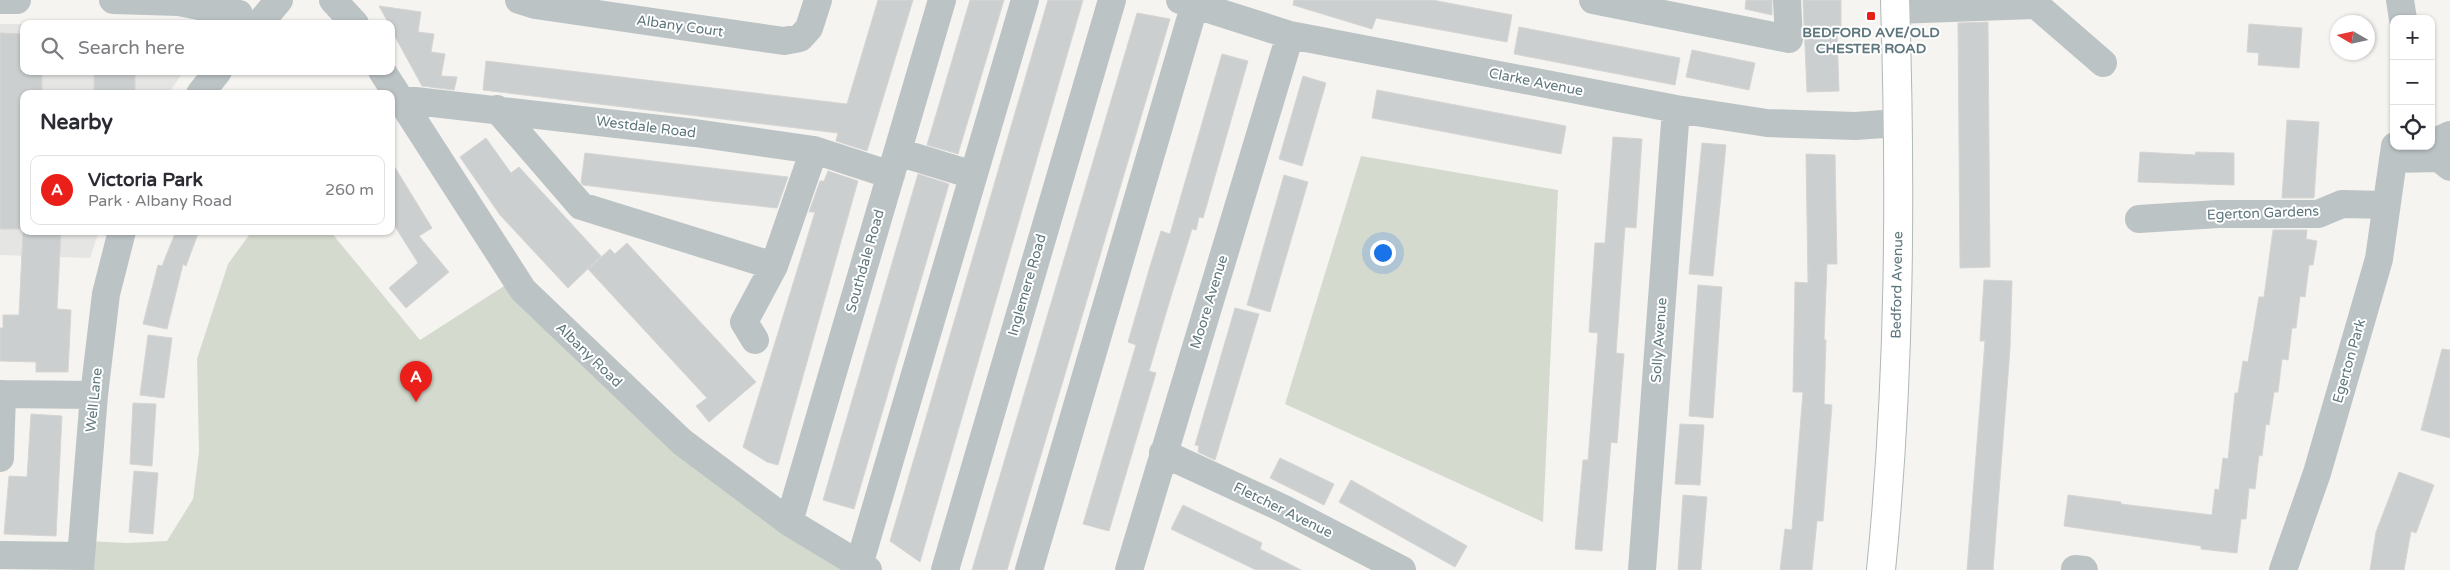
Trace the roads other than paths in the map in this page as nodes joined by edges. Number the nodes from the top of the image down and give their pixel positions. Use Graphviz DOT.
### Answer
graph roads {
  1 [pos="0,0"];
  2 [pos="17,0"];
  3 [pos="113,0"];
  4 [pos="279,0"];
  5 [pos="519,0"];
  6 [pos="818,0"];
  7 [pos="942,0"];
  8 [pos="1025,0"];
  9 [pos="1112,0"];
  10 [pos="1594,0"];
  11 [pos="1787,0"];
  12 [pos="2400,0"];
  13 [pos="337,1"];
  14 [pos="1190,2"];
  15 [pos="1895,5"];
  16 [pos="2402,15"];
  17 [pos="249,19"];
  18 [pos="352,20"];
  19 [pos="1290,35"];
  20 [pos="2103,63"];
  21 [pos="215,75"];
  22 [pos="384,75"];
  23 [pos="203,90"];
  24 [pos="393,90"];
  25 [pos="395,94"];
  26 [pos="398,99"];
  27 [pos="497,109"];
  28 [pos="1676,109"];
  29 [pos="1898,123"];
  30 [pos="814,150"];
  31 [pos="2394,153"];
  32 [pos="2446,153"];
  33 [pos="894,164"];
  34 [pos="972,174"];
  35 [pos="2386,204"];
  36 [pos="2139,219"];
  37 [pos="121,235"];
  38 [pos="774,266"];
  39 [pos="755,340"];
  40 [pos="1,394"];
  41 [pos="94,395"];
  42 [pos="1163,453"];
  43 [pos="0,458"];
  44 [pos="789,522"];
  45 [pos="0,555"];
  46 [pos="81,563"];
  47 [pos="863,568"];
  48 [pos="945,570"];
  49 [pos="1029,570"];
  50 [pos="1129,570"];
  51 [pos="1402,570"];
  52 [pos="1642,570"];
  53 [pos="1881,570"];
  54 [pos="2283,570"];
  1 -- 2 [label="street"];
  3 -- 17 [label="street"];
  4 -- 17 [label="street"];
  5 -- 6 [label="street, Albany Court"];
  7 -- 33 [label="street, Southdale Road"];
  8 -- 34 [label="street"];
  9 -- 48 [label="street, Inglemere Road"];
  10 -- 11 [label="street"];
  12 -- 16 [label="street"];
  13 -- 18 [label="street"];
  14 -- 19 [label="street, Clarke Avenue"];
  14 -- 49 [label="street"];
  15 -- 20 [label="street"];
  15 -- 29 [label="main road, Bedford Avenue"];
  19 -- 28 [label="street, Clarke Avenue"];
  19 -- 42 [label="street, Moore Avenue"];
  21 -- 23 [label="street"];
  22 -- 24 [label="street, Albany Road"];
  25 -- 26 [label="street, Albany Road"];
  26 -- 27 [label="street, Westdale Road"];
  26 -- 44 [label="street, Albany Road"];
  27 -- 30 [label="street, Westdale Road"];
  27 -- 38 [label="street"];
  28 -- 29 [label="street, Clarke Avenue"];
  28 -- 52 [label="street, Solly Avenue"];
  29 -- 53 [label="main road, Bedford Avenue"];
  30 -- 33 [label="street, Westdale Road"];
  30 -- 38 [label="street"];
  31 -- 32 [label="street"];
  31 -- 35 [label="street, Egerton Park"];
  33 -- 34 [label="street, Westdale Road"];
  33 -- 44 [label="street, Southdale Road"];
  34 -- 47 [label="street"];
  35 -- 36 [label="street, Egerton Gardens"];
  35 -- 54 [label="street, Egerton Park"];
  37 -- 41 [label="street, Well Lane"];
  38 -- 39 [label="street"];
  40 -- 41 [label="street"];
  40 -- 43 [label="street"];
  41 -- 46 [label="street, Well Lane"];
  42 -- 50 [label="street, Moore Avenue"];
  42 -- 51 [label="street, Fletcher Avenue"];
  44 -- 47 [label="street, Albany Road"];
  45 -- 46 [label="street"];
}
